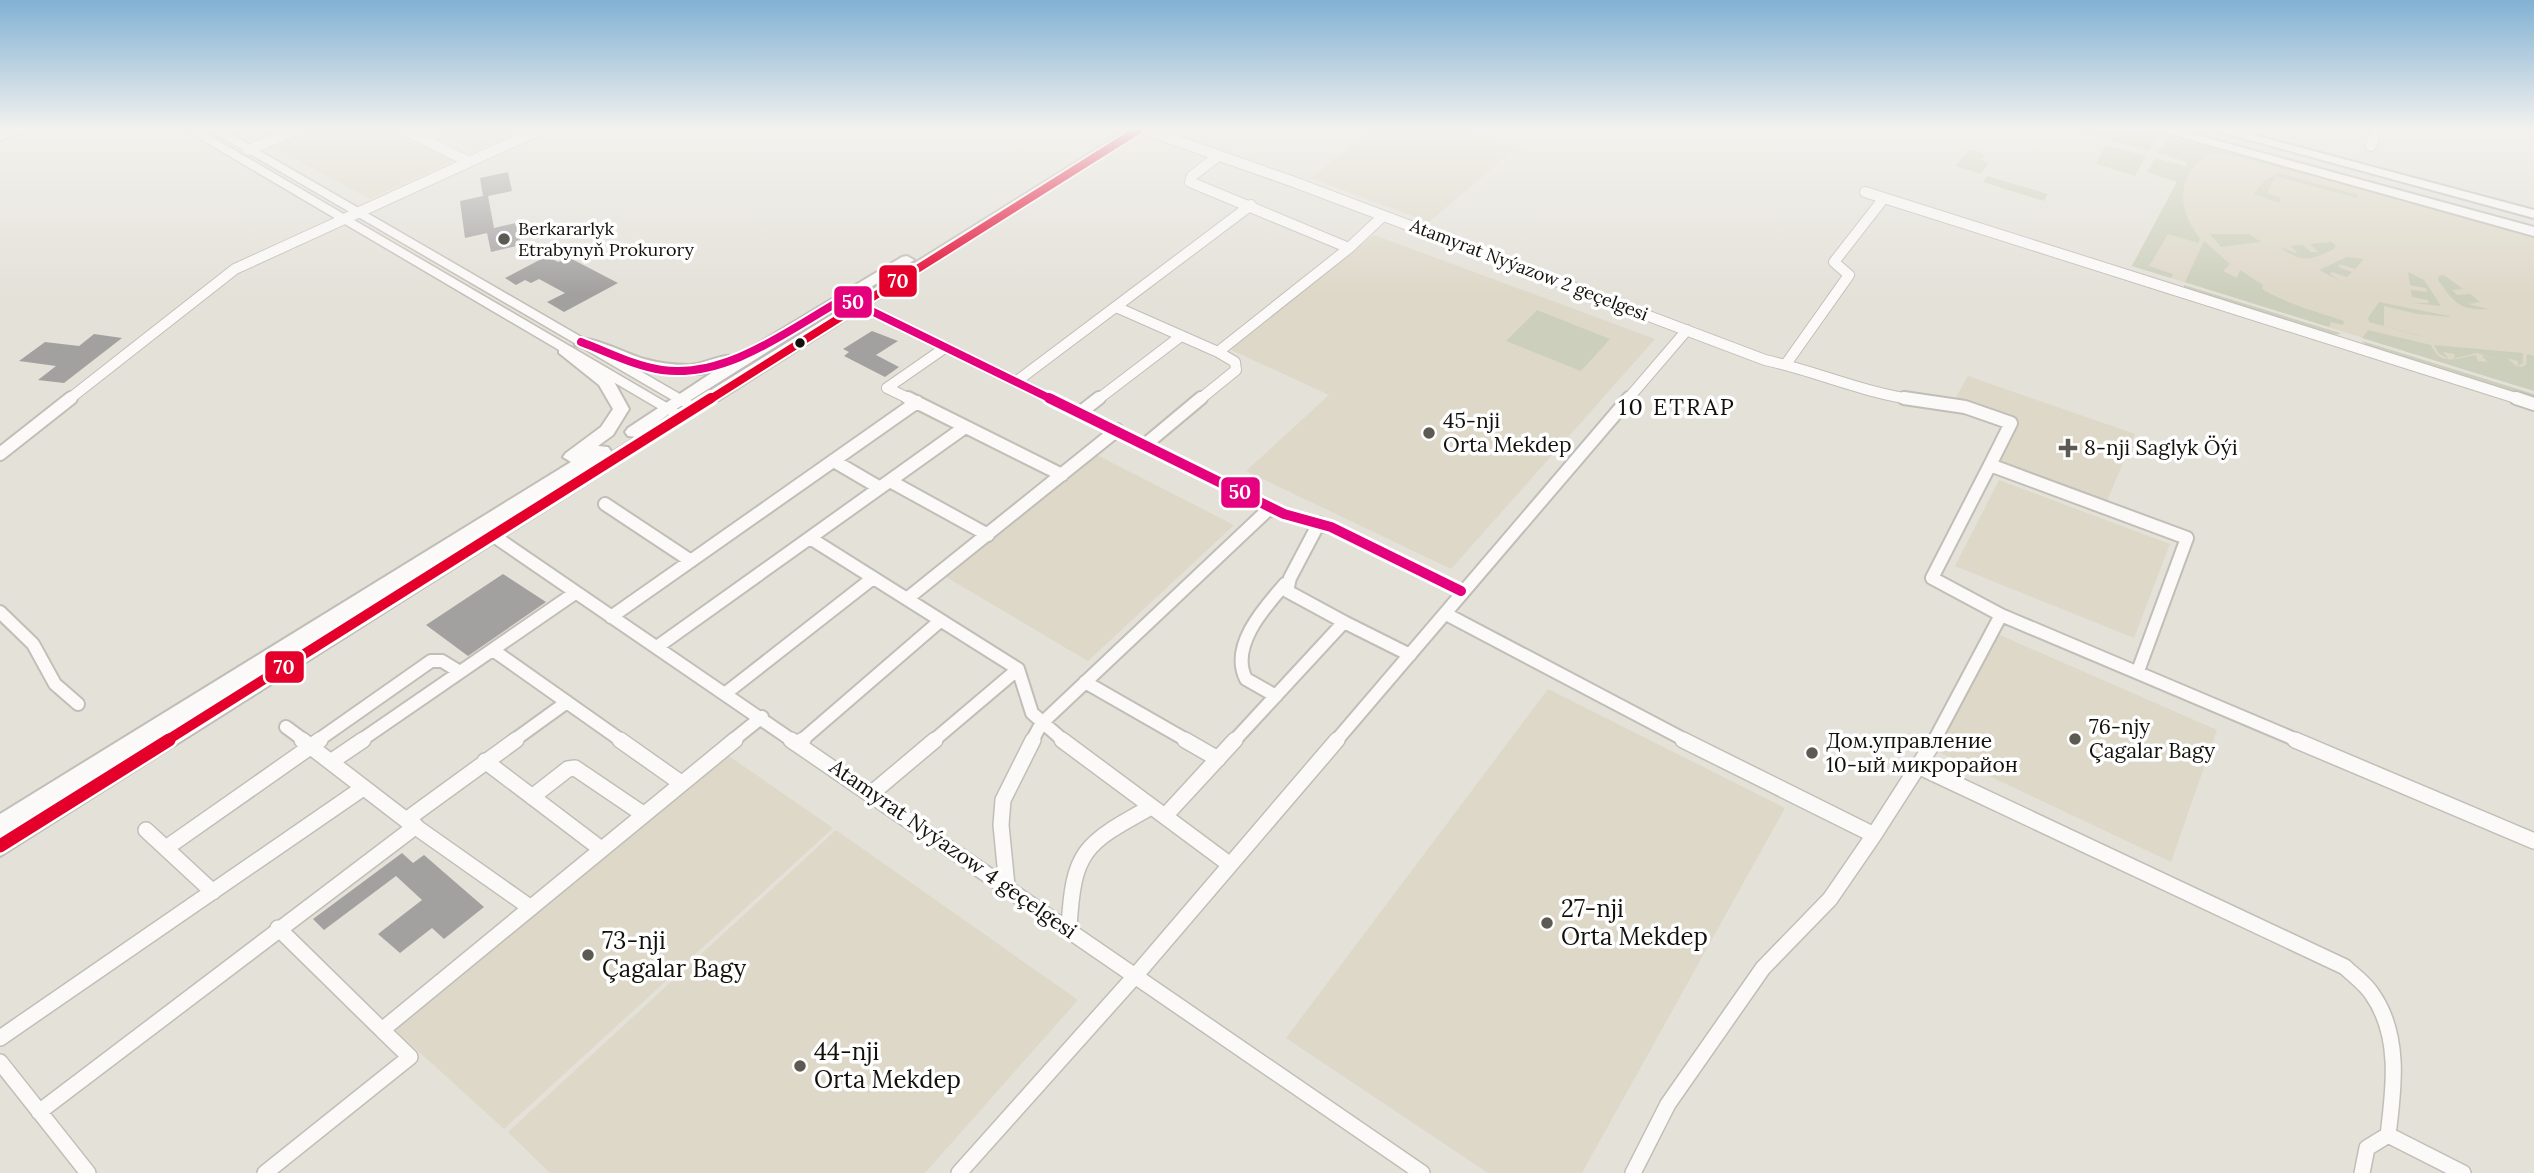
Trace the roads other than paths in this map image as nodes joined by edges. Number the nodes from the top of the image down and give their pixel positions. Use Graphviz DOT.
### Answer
graph roads {
  1 [pos="283,185"];
  2 [pos="308,185"];
  3 [pos="419,185"];
  4 [pos="1033,185"];
  5 [pos="1047,185"];
  6 [pos="1197,185"];
  7 [pos="1298,185"];
  8 [pos="2362,185"];
  9 [pos="2400,185"];
  10 [pos="2420,185"];
  11 [pos="2450,185"];
  12 [pos="1865,192"];
  13 [pos="1884,198"];
  14 [pos="1251,205"];
  15 [pos="2534,207"];
  16 [pos="357,213"];
  17 [pos="2534,214"];
  18 [pos="1384,216"];
  19 [pos="342,220"];
  20 [pos="2534,223"];
  21 [pos="2534,232"];
  22 [pos="1349,248"];
  23 [pos="852,302"];
  24 [pos="1116,307"];
  25 [pos="1687,330"];
  26 [pos="1181,336"];
  27 [pos="573,346"];
  28 [pos="946,347"];
  29 [pos="1218,352"];
  30 [pos="1786,364"];
  31 [pos="1017,381"];
  32 [pos="917,402"];
  33 [pos="2534,404"];
  34 [pos="681,407"];
  35 [pos="1081,412"];
  36 [pos="965,427"];
  37 [pos="1117,430"];
  38 [pos="1146,444"];
  39 [pos="0,454"];
  40 [pos="834,461"];
  41 [pos="1990,465"];
  42 [pos="1062,475"];
  43 [pos="885,485"];
  44 [pos="605,504"];
  45 [pos="1271,507"];
  46 [pos="1319,523"];
  47 [pos="487,531"];
  48 [pos="988,535"];
  49 [pos="810,538"];
  50 [pos="691,561"];
  51 [pos="873,578"];
  52 [pos="1285,584"];
  53 [pos="1461,591"];
  54 [pos="575,593"];
  55 [pos="908,598"];
  56 [pos="0,612"];
  57 [pos="1446,614"];
  58 [pos="2001,615"];
  59 [pos="611,617"];
  60 [pos="940,621"];
  61 [pos="1343,622"];
  62 [pos="657,648"];
  63 [pos="493,650"];
  64 [pos="1410,655"];
  65 [pos="1018,669"];
  66 [pos="2138,671"];
  67 [pos="460,672"];
  68 [pos="1085,682"];
  69 [pos="726,694"];
  70 [pos="1276,696"];
  71 [pos="567,702"];
  72 [pos="78,704"];
  73 [pos="762,717"];
  74 [pos="1041,724"];
  75 [pos="286,727"];
  76 [pos="799,743"];
  77 [pos="312,745"];
  78 [pos="1217,759"];
  79 [pos="332,761"];
  80 [pos="485,761"];
  81 [pos="1920,767"];
  82 [pos="681,783"];
  83 [pos="363,788"];
  84 [pos="872,793"];
  85 [pos="532,797"];
  86 [pos="1151,807"];
  87 [pos="643,814"];
  88 [pos="1165,816"];
  89 [pos="411,823"];
  90 [pos="0,826"];
  91 [pos="146,830"];
  92 [pos="1874,835"];
  93 [pos="2534,841"];
  94 [pos="0,846"];
  95 [pos="166,848"];
  96 [pos="601,849"];
  97 [pos="1229,864"];
  98 [pos="1007,886"];
  99 [pos="213,892"];
  100 [pos="531,908"];
  101 [pos="278,928"];
  102 [pos="1069,929"];
  103 [pos="1136,975"];
  104 [pos="382,1030"];
  105 [pos="0,1038"];
  106 [pos="0,1062"];
  107 [pos="39,1112"];
  108 [pos="2389,1135"];
  109 [pos="88,1173"];
  110 [pos="265,1173"];
  111 [pos="959,1173"];
  112 [pos="1422,1173"];
  113 [pos="1633,1173"];
  114 [pos="2362,1173"];
  115 [pos="2463,1173"];
  1 -- 19 [label="main road"];
  2 -- 16 [label="main road"];
  3 -- 16 [label="street"];
  4 -- 23 [label="main road"];
  5 -- 23 [label="main road"];
  6 -- 14 [label="street"];
  7 -- 18 [label="street, Atamyrat Nyýazow 2 geçelgesi"];
  8 -- 21 [label="main road"];
  9 -- 20 [label="main road"];
  10 -- 17 [label="main road"];
  11 -- 15 [label="main road"];
  12 -- 13 [label="street"];
  13 -- 30 [label="street"];
  13 -- 33 [label="street"];
  14 -- 22 [label="street"];
  14 -- 24 [label="street"];
  16 -- 19 [label="street"];
  16 -- 27 [label="main road"];
  18 -- 22 [label="street"];
  18 -- 25 [label="street, Atamyrat Nyýazow 2 geçelgesi"];
  19 -- 27 [label="main road"];
  19 -- 39 [label="street"];
  22 -- 29 [label="street"];
  23 -- 27 [label="main road"];
  23 -- 28 [label="street"];
  23 -- 34 [label="main road"];
  24 -- 26 [label="street"];
  24 -- 31 [label="street"];
  25 -- 30 [label="street, Atamyrat Nyýazow 2 geçelgesi"];
  25 -- 53 [label="street"];
  26 -- 29 [label="street"];
  26 -- 35 [label="street"];
  27 -- 34 [label="main road"];
  27 -- 47 [label="main road"];
  28 -- 31 [label="street"];
  28 -- 32 [label="street"];
  29 -- 38 [label="street"];
  30 -- 41 [label="street, Atamyrat Nyýazow 2 geçelgesi"];
  31 -- 35 [label="street"];
  32 -- 36 [label="street"];
  32 -- 40 [label="street"];
  34 -- 47 [label="main road"];
  35 -- 37 [label="street"];
  36 -- 42 [label="street"];
  36 -- 43 [label="street"];
  37 -- 38 [label="street"];
  37 -- 42 [label="street"];
  38 -- 45 [label="street"];
  40 -- 43 [label="street"];
  40 -- 50 [label="street"];
  41 -- 58 [label="street"];
  41 -- 66 [label="street"];
  42 -- 48 [label="street"];
  43 -- 48 [label="street"];
  43 -- 49 [label="street"];
  44 -- 50 [label="street"];
  45 -- 46 [label="street"];
  45 -- 68 [label="street"];
  46 -- 52 [label="street"];
  46 -- 53 [label="street"];
  47 -- 54 [label="street, Atamyrat Nyýazow 4 geçelgesi"];
  47 -- 90 [label="main road"];
  47 -- 94 [label="main road"];
  48 -- 55 [label="street"];
  49 -- 51 [label="street"];
  49 -- 62 [label="street"];
  50 -- 59 [label="street"];
  51 -- 55 [label="street"];
  51 -- 69 [label="street"];
  52 -- 61 [label="street"];
  52 -- 70 [label="street"];
  53 -- 57 [label="street"];
  54 -- 59 [label="street, Atamyrat Nyýazow 4 geçelgesi"];
  54 -- 63 [label="street"];
  55 -- 60 [label="street"];
  56 -- 72 [label="street"];
  57 -- 64 [label="street"];
  57 -- 92 [label="street"];
  58 -- 66 [label="street"];
  58 -- 81 [label="street"];
  59 -- 62 [label="street, Atamyrat Nyýazow 4 geçelgesi"];
  60 -- 65 [label="street"];
  60 -- 76 [label="street"];
  61 -- 64 [label="street"];
  61 -- 70 [label="street"];
  62 -- 69 [label="street, Atamyrat Nyýazow 4 geçelgesi"];
  63 -- 67 [label="street"];
  63 -- 71 [label="street"];
  64 -- 97 [label="street"];
  65 -- 74 [label="street"];
  65 -- 84 [label="street"];
  66 -- 93 [label="street"];
  67 -- 77 [label="street"];
  67 -- 79 [label="street"];
  68 -- 74 [label="street"];
  68 -- 78 [label="street"];
  69 -- 73 [label="street, Atamyrat Nyýazow 4 geçelgesi"];
  70 -- 78 [label="street"];
  71 -- 80 [label="street"];
  71 -- 82 [label="street"];
  73 -- 76 [label="street, Atamyrat Nyýazow 4 geçelgesi"];
  73 -- 82 [label="street"];
  74 -- 86 [label="street"];
  74 -- 98 [label="street"];
  75 -- 77 [label="street"];
  76 -- 84 [label="street, Atamyrat Nyýazow 4 geçelgesi"];
  77 -- 79 [label="street"];
  77 -- 95 [label="street"];
  78 -- 88 [label="street"];
  79 -- 83 [label="street"];
  80 -- 85 [label="street"];
  80 -- 89 [label="street"];
  81 -- 92 [label="street"];
  81 -- 108 [label="street"];
  82 -- 87 [label="street"];
  83 -- 89 [label="street"];
  83 -- 99 [label="street"];
  84 -- 98 [label="street, Atamyrat Nyýazow 4 geçelgesi"];
  85 -- 87 [label="street"];
  85 -- 96 [label="street"];
  86 -- 88 [label="street"];
  86 -- 102 [label="street"];
  87 -- 96 [label="street"];
  88 -- 97 [label="street"];
  89 -- 100 [label="street"];
  89 -- 101 [label="street"];
  91 -- 95 [label="street"];
  92 -- 113 [label="street"];
  95 -- 99 [label="street"];
  96 -- 100 [label="street"];
  97 -- 103 [label="street"];
  98 -- 102 [label="street, Atamyrat Nyýazow 4 geçelgesi"];
  99 -- 105 [label="street"];
  100 -- 104 [label="street"];
  101 -- 104 [label="street"];
  101 -- 107 [label="street"];
  102 -- 103 [label="street, Atamyrat Nyýazow 4 geçelgesi"];
  103 -- 111 [label="street"];
  103 -- 112 [label="street, Atamyrat Nyýazow 4 geçelgesi"];
  104 -- 110 [label="street"];
  106 -- 107 [label="street"];
  107 -- 109 [label="street"];
  108 -- 114 [label="street"];
  108 -- 115 [label="street"];
}
